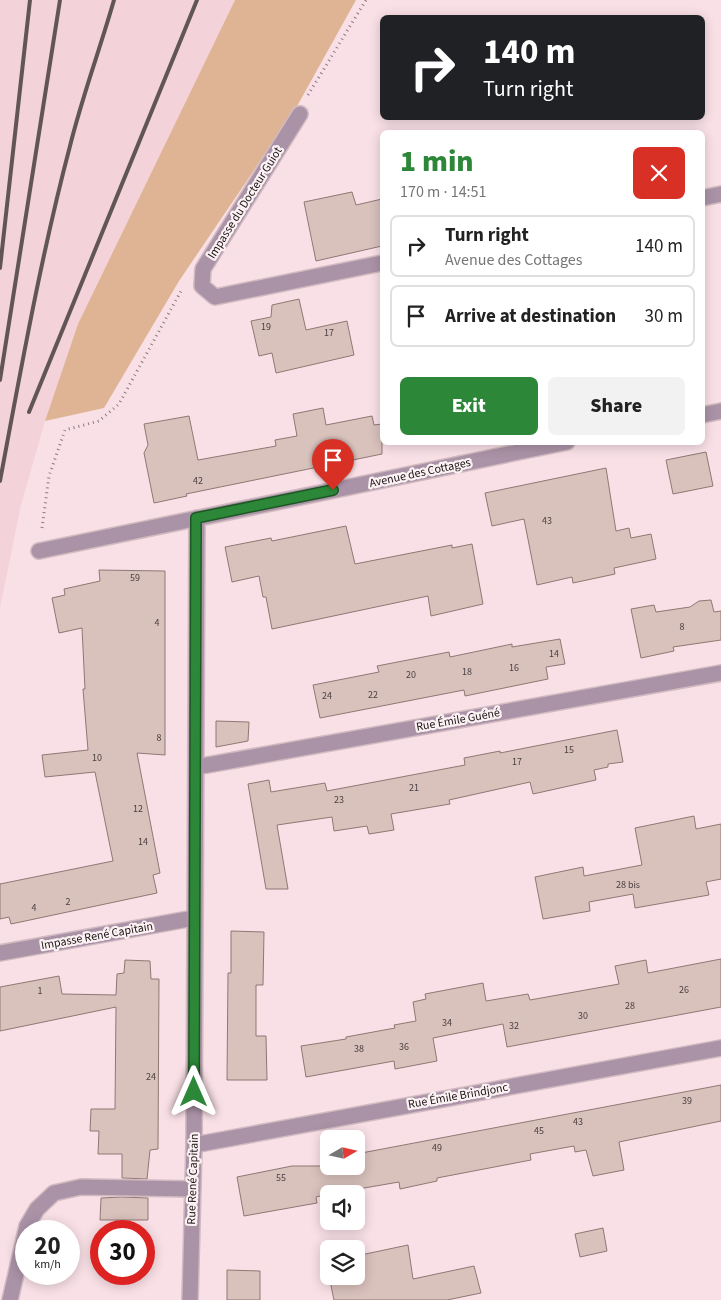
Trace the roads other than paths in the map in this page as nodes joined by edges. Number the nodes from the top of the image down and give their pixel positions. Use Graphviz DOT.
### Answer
graph roads {
  1 [pos="300,114"];
  2 [pos="721,194"];
  3 [pos="705,197"];
  4 [pos="380,263"];
  5 [pos="721,411"];
  6 [pos="705,414"];
  7 [pos="552,445"];
  8 [pos="196,518"];
  9 [pos="39,551"];
  10 [pos="721,673"];
  11 [pos="196,767"];
  12 [pos="194,918"];
  13 [pos="0,953"];
  14 [pos="721,1048"];
  15 [pos="194,1144"];
  16 [pos="193,1189"];
  17 [pos="10,1300"];
  18 [pos="190,1300"];
  1 -- 4 [label="street, Impasse du Docteur Guiot"];
  2 -- 3 [label="street"];
  5 -- 6 [label="street"];
  7 -- 8 [label="street, Avenue des Cottages"];
  8 -- 9 [label="street, Avenue des Cottages"];
  8 -- 11 [label="street, Rue René Capitain"];
  10 -- 11 [label="street, Rue Émile Guéné"];
  11 -- 12 [label="street, Rue René Capitain"];
  12 -- 13 [label="street, Impasse René Capitain"];
  12 -- 15 [label="street, Rue René Capitain"];
  14 -- 15 [label="street, Rue Émile Brindjonc"];
  15 -- 16 [label="street, Rue René Capitain"];
  16 -- 17 [label="street"];
  16 -- 18 [label="street, Rue René Capitain"];
}
